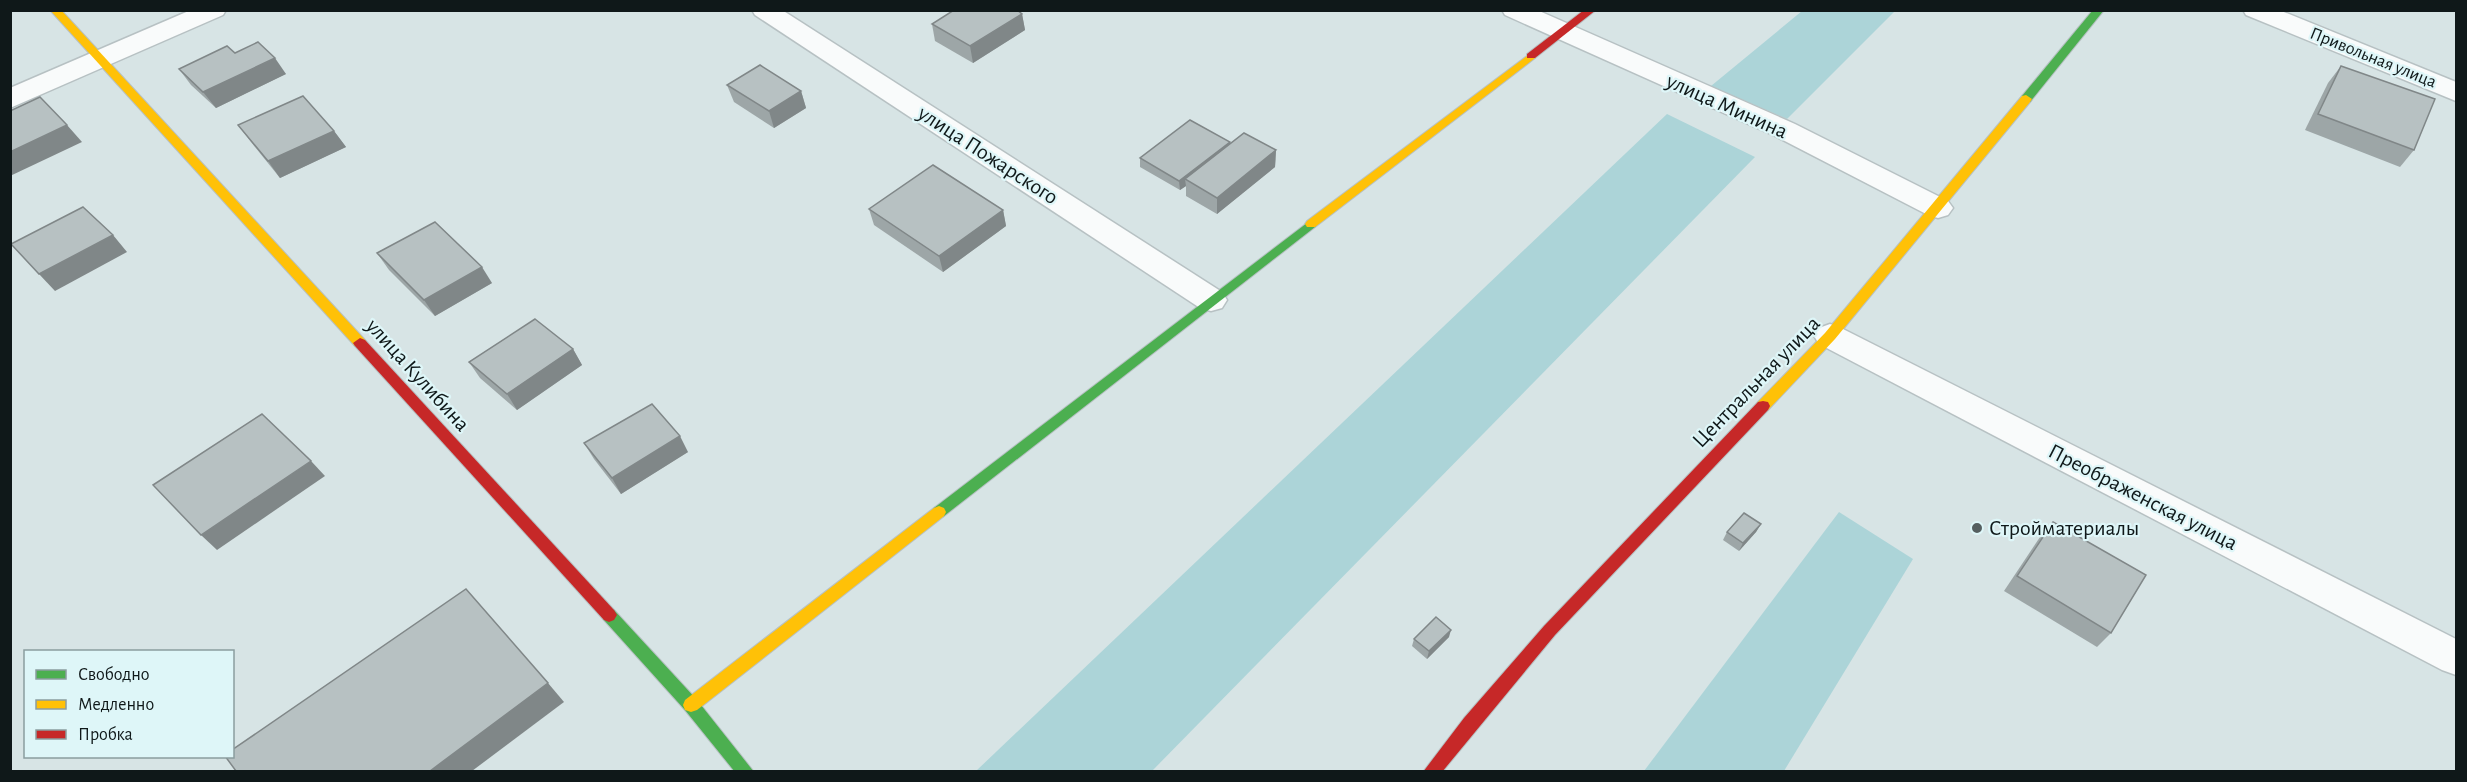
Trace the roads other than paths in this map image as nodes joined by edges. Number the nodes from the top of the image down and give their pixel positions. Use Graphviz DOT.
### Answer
graph roads {
  1 [pos="55,10"];
  2 [pos="214,10"];
  3 [pos="764,10"];
  4 [pos="1514,10"];
  5 [pos="1591,10"];
  6 [pos="2099,10"];
  7 [pos="2255,10"];
  8 [pos="1562,34"];
  9 [pos="101,60"];
  10 [pos="2457,92"];
  11 [pos="10,99"];
  12 [pos="1938,208"];
  13 [pos="1211,300"];
  14 [pos="1830,336"];
  15 [pos="2457,658"];
  16 [pos="691,705"];
  17 [pos="746,771"];
  18 [pos="1431,771"];
  1 -- 9 [label="street, улица Кулибина"];
  2 -- 9 [label="street"];
  3 -- 13 [label="street, улица Пожарского"];
  4 -- 8 [label="street, улица Минина"];
  5 -- 8 [label="street"];
  6 -- 12 [label="street, Центральная улица"];
  7 -- 10 [label="street, Привольная улица"];
  8 -- 12 [label="street, улица Минина"];
  8 -- 13 [label="street"];
  9 -- 11 [label="street"];
  9 -- 16 [label="street, улица Кулибина"];
  12 -- 14 [label="street, Центральная улица"];
  13 -- 16 [label="street"];
  14 -- 15 [label="street, Преображенская улица"];
  14 -- 18 [label="street, Центральная улица"];
  16 -- 17 [label="street, улица Кулибина"];
}
